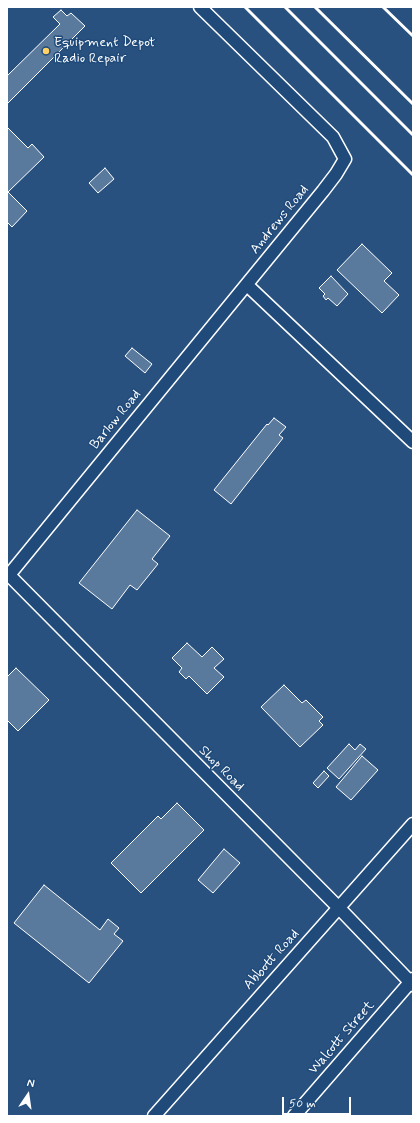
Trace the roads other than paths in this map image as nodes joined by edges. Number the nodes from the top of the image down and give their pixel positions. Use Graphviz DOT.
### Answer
graph roads {
  1 [pos="200,7"];
  2 [pos="247,284"];
  3 [pos="413,442"];
  4 [pos="8,574"];
  5 [pos="413,824"];
  6 [pos="339,908"];
  7 [pos="412,982"];
  8 [pos="154,1116"];
  9 [pos="294,1116"];
  1 -- 2 [label="street, Andrews Road"];
  2 -- 3 [label="street"];
  2 -- 4 [label="street, Barlow Road"];
  4 -- 6 [label="street, Shop Road"];
  5 -- 6 [label="street, Abbott Road"];
  6 -- 7 [label="street, Shop Road"];
  6 -- 8 [label="street, Abbott Road"];
  7 -- 9 [label="street, Walcott Street"];
}
